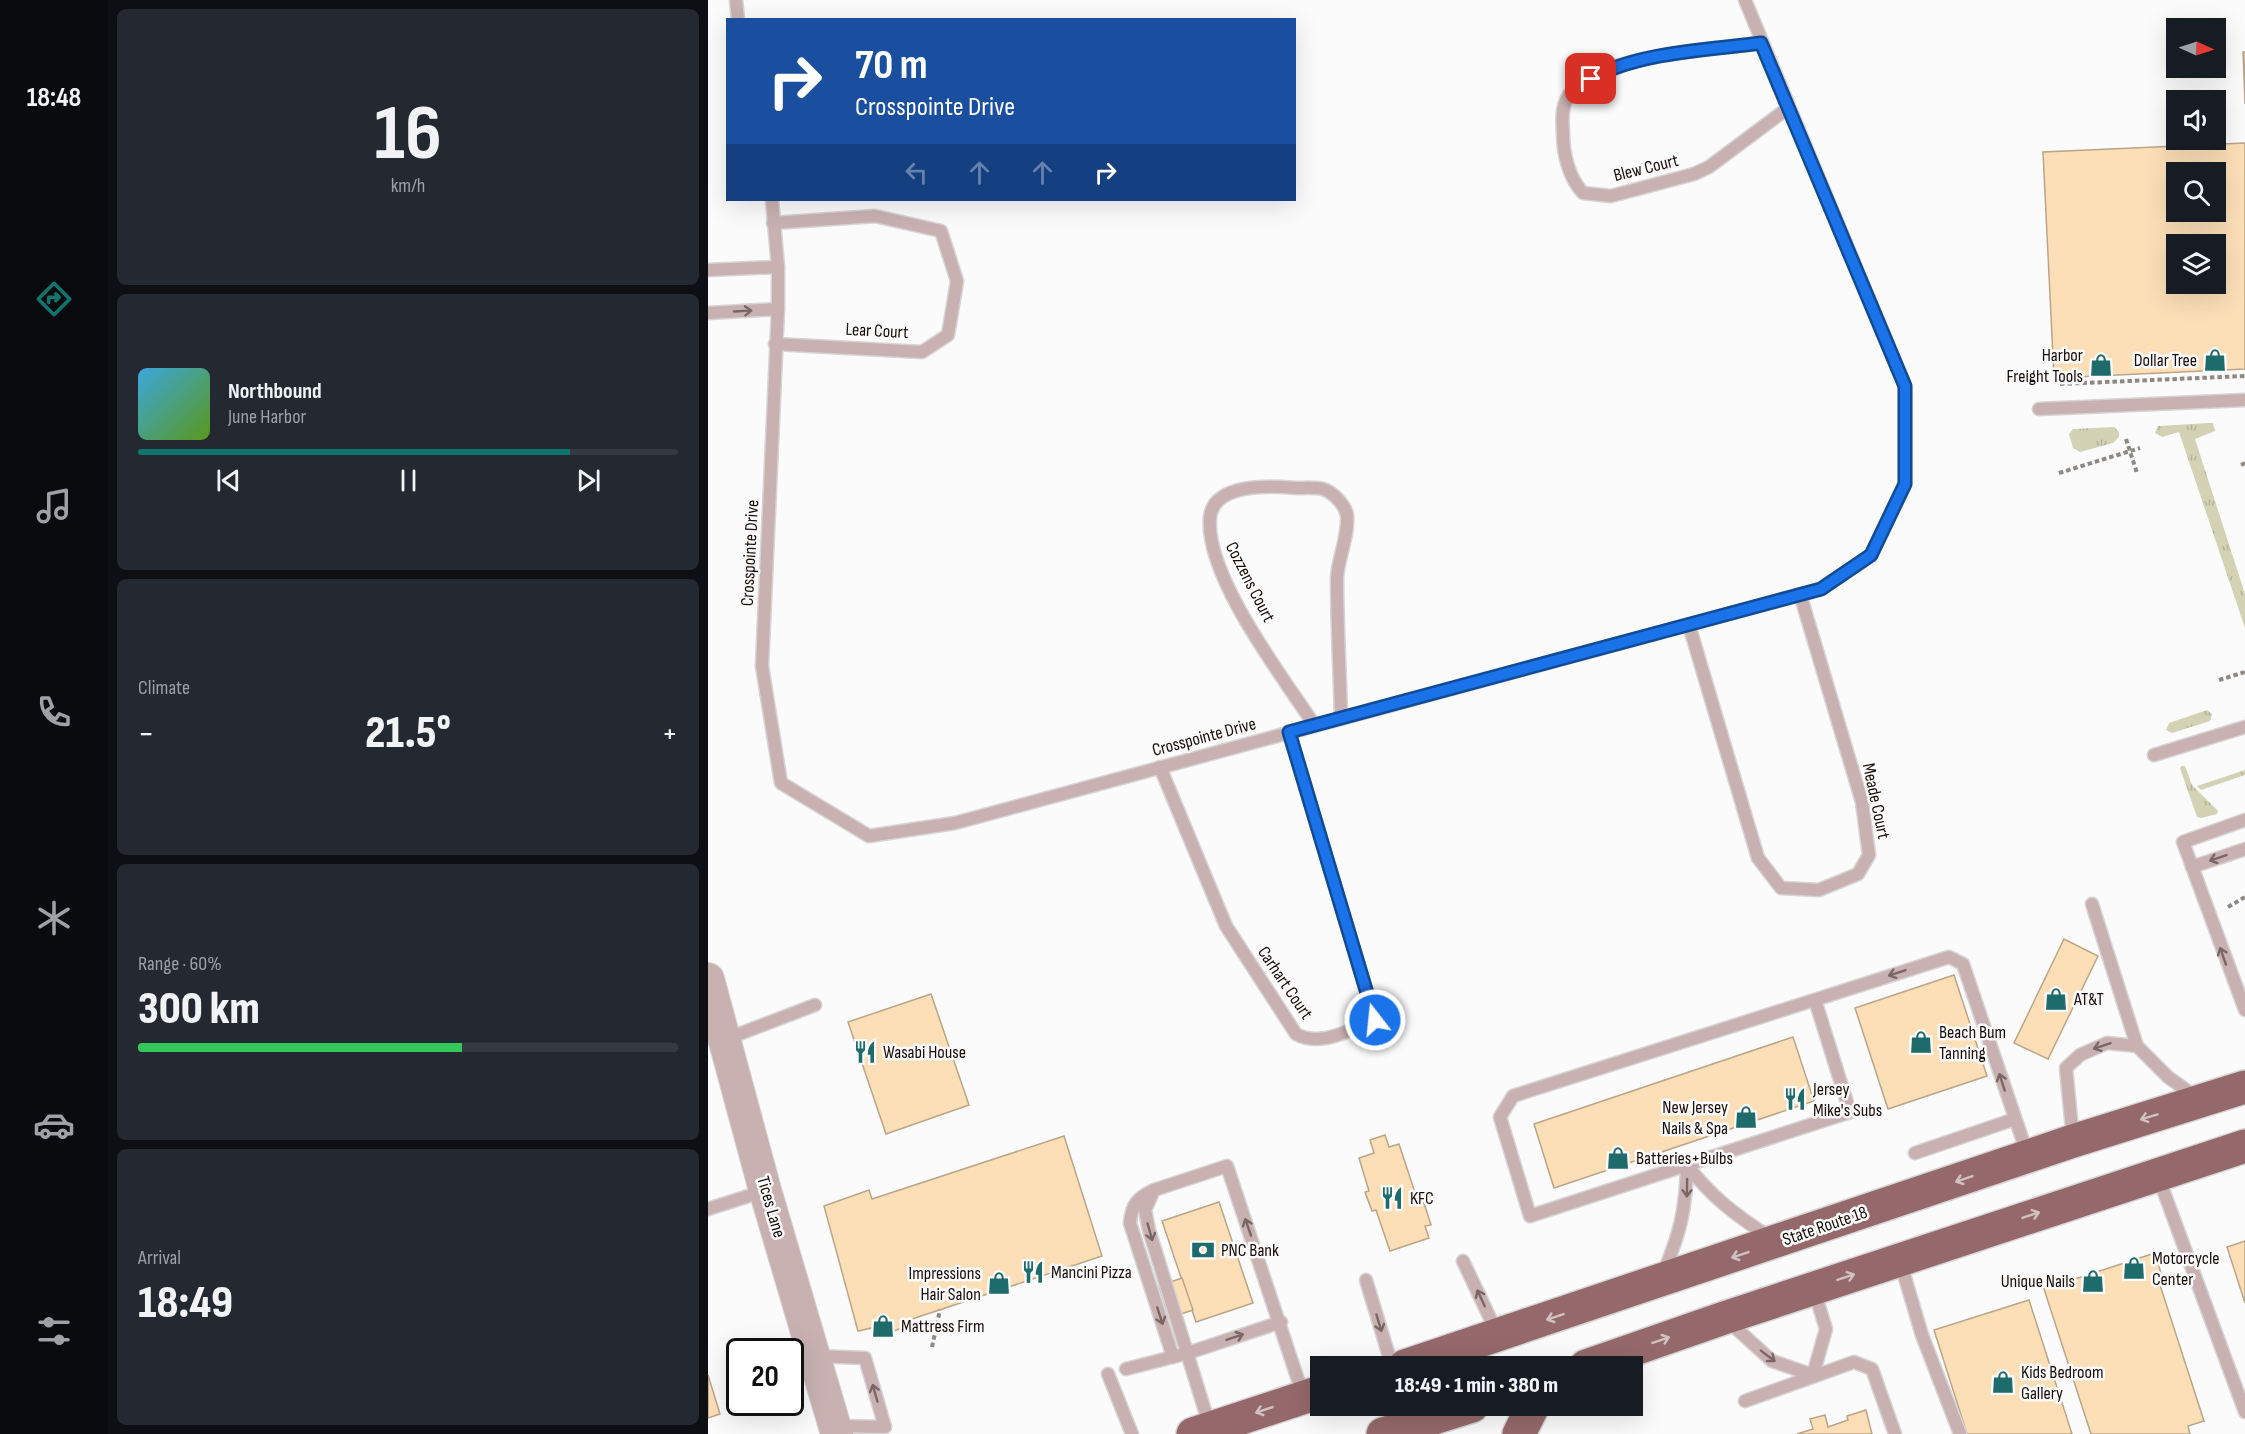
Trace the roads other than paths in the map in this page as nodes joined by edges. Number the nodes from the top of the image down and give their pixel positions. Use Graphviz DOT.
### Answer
graph roads {
  1 [pos="735,0"];
  2 [pos="1745,0"];
  3 [pos="738,18"];
  4 [pos="1761,43"];
  5 [pos="1788,108"];
  6 [pos="772,201"];
  7 [pos="773,223"];
  8 [pos="778,267"];
  9 [pos="708,270"];
  10 [pos="778,309"];
  11 [pos="708,313"];
  12 [pos="775,344"];
  13 [pos="2245,400"];
  14 [pos="2039,409"];
  15 [pos="1800,594"];
  16 [pos="1689,625"];
  17 [pos="1341,718"];
  18 [pos="1315,726"];
  19 [pos="2245,727"];
  20 [pos="1289,732"];
  21 [pos="2154,755"];
  22 [pos="1160,767"];
  23 [pos="2245,820"];
  24 [pos="2245,849"];
  25 [pos="2192,867"];
  26 [pos="2092,904"];
  27 [pos="708,979"];
  28 [pos="1815,999"];
  29 [pos="815,1005"];
  30 [pos="2245,1010"];
  31 [pos="726,1039"];
  32 [pos="2137,1046"];
  33 [pos="2245,1087"];
  34 [pos="2202,1101"];
  35 [pos="2015,1119"];
  36 [pos="2073,1141"];
  37 [pos="1915,1153"];
  38 [pos="2243,1153"];
  39 [pos="2028,1157"];
  40 [pos="1688,1165"];
  41 [pos="2158,1175"];
  42 [pos="765,1190"];
  43 [pos="1154,1190"];
  44 [pos="708,1209"];
  45 [pos="1777,1242"];
  46 [pos="1899,1260"];
  47 [pos="1464,1261"];
  48 [pos="1366,1280"];
  49 [pos="1659,1282"];
  50 [pos="1814,1288"];
  51 [pos="1724,1318"];
  52 [pos="1281,1322"];
  53 [pos="1499,1336"];
  54 [pos="1188,1353"];
  55 [pos="814,1356"];
  56 [pos="1389,1356"];
  57 [pos="1436,1356"];
  58 [pos="1615,1356"];
  59 [pos="1173,1357"];
  60 [pos="1126,1369"];
  61 [pos="1108,1374"];
  62 [pos="1813,1375"];
  63 [pos="1310,1389"];
  64 [pos="1310,1395"];
  65 [pos="1745,1401"];
  66 [pos="2245,1412"];
  67 [pos="1440,1416"];
  68 [pos="1528,1416"];
  69 [pos="836,1430"];
  70 [pos="1202,1431"];
  71 [pos="1132,1434"];
  72 [pos="1383,1434"];
  73 [pos="1520,1434"];
  74 [pos="1894,1434"];
  75 [pos="1960,1434"];
  1 -- 3 [label="lane"];
  2 -- 4 [label="lane, Crosspointe Drive"];
  4 -- 5 [label="lane, Crosspointe Drive"];
  4 -- 5 [label="lane, Blew Court"];
  5 -- 15 [label="lane, Crosspointe Drive"];
  6 -- 7 [label="lane, Crosspointe Drive"];
  7 -- 8 [label="lane, Crosspointe Drive"];
  7 -- 12 [label="lane, Lear Court"];
  8 -- 9 [label="lane"];
  8 -- 10 [label="lane, Crosspointe Drive"];
  11 -- 10 [label="lane, one-way"];
  10 -- 12 [label="lane, Crosspointe Drive"];
  12 -- 22 [label="lane, Crosspointe Drive"];
  13 -- 14 [label="lane"];
  15 -- 16 [label="lane, Crosspointe Drive"];
  15 -- 16 [label="lane, Meade Court"];
  16 -- 17 [label="lane, Crosspointe Drive"];
  17 -- 18 [label="lane, Crosspointe Drive"];
  17 -- 18 [label="lane, Cozzens Court"];
  18 -- 20 [label="lane, Crosspointe Drive"];
  19 -- 21 [label="lane"];
  20 -- 22 [label="lane, Crosspointe Drive"];
  20 -- 22 [label="lane, Carhart Court"];
  23 -- 25 [label="lane"];
  24 -- 25 [label="lane, one-way"];
  30 -- 25 [label="lane, one-way"];
  26 -- 32 [label="lane"];
  27 -- 31 [label="street, Tices Lane"];
  35 -- 28 [label="lane, one-way"];
  28 -- 40 [label="lane"];
  28 -- 40 [label="lane"];
  29 -- 31 [label="lane"];
  31 -- 42 [label="street, Tices Lane"];
  32 -- 34 [label="lane"];
  32 -- 36 [label="lane, one-way"];
  33 -- 34 [label="highway, State Route 18"];
  34 -- 36 [label="highway, State Route 18, one-way"];
  35 -- 37 [label="lane"];
  35 -- 39 [label="lane"];
  36 -- 39 [label="highway, State Route 18"];
  38 -- 41 [label="highway"];
  39 -- 45 [label="highway, State Route 18, one-way"];
  40 -- 45 [label="lane"];
  40 -- 49 [label="lane, one-way"];
  46 -- 41 [label="highway, one-way"];
  41 -- 66 [label="lane"];
  42 -- 44 [label="lane"];
  42 -- 55 [label="street, Tices Lane"];
  52 -- 43 [label="lane, one-way"];
  43 -- 54 [label="lane, one-way"];
  43 -- 59 [label="lane, one-way"];
  45 -- 49 [label="highway, State Route 18, one-way"];
  50 -- 46 [label="highway, one-way"];
  46 -- 75 [label="lane"];
  53 -- 47 [label="lane, one-way"];
  48 -- 56 [label="lane, one-way"];
  49 -- 53 [label="highway, State Route 18, one-way"];
  50 -- 51 [label="highway"];
  50 -- 62 [label="lane"];
  58 -- 51 [label="highway, one-way"];
  51 -- 62 [label="lane, one-way"];
  54 -- 52 [label="lane, one-way"];
  52 -- 63 [label="lane"];
  53 -- 57 [label="highway, State Route 18"];
  54 -- 59 [label="lane"];
  54 -- 70 [label="lane"];
  55 -- 69 [label="street, Tices Lane"];
  69 -- 55 [label="lane, one-way"];
  59 -- 60 [label="lane"];
  61 -- 71 [label="lane"];
  62 -- 65 [label="lane"];
  62 -- 74 [label="lane"];
  64 -- 70 [label="highway, one-way"];
  67 -- 72 [label="highway"];
  68 -- 73 [label="highway"];
}
